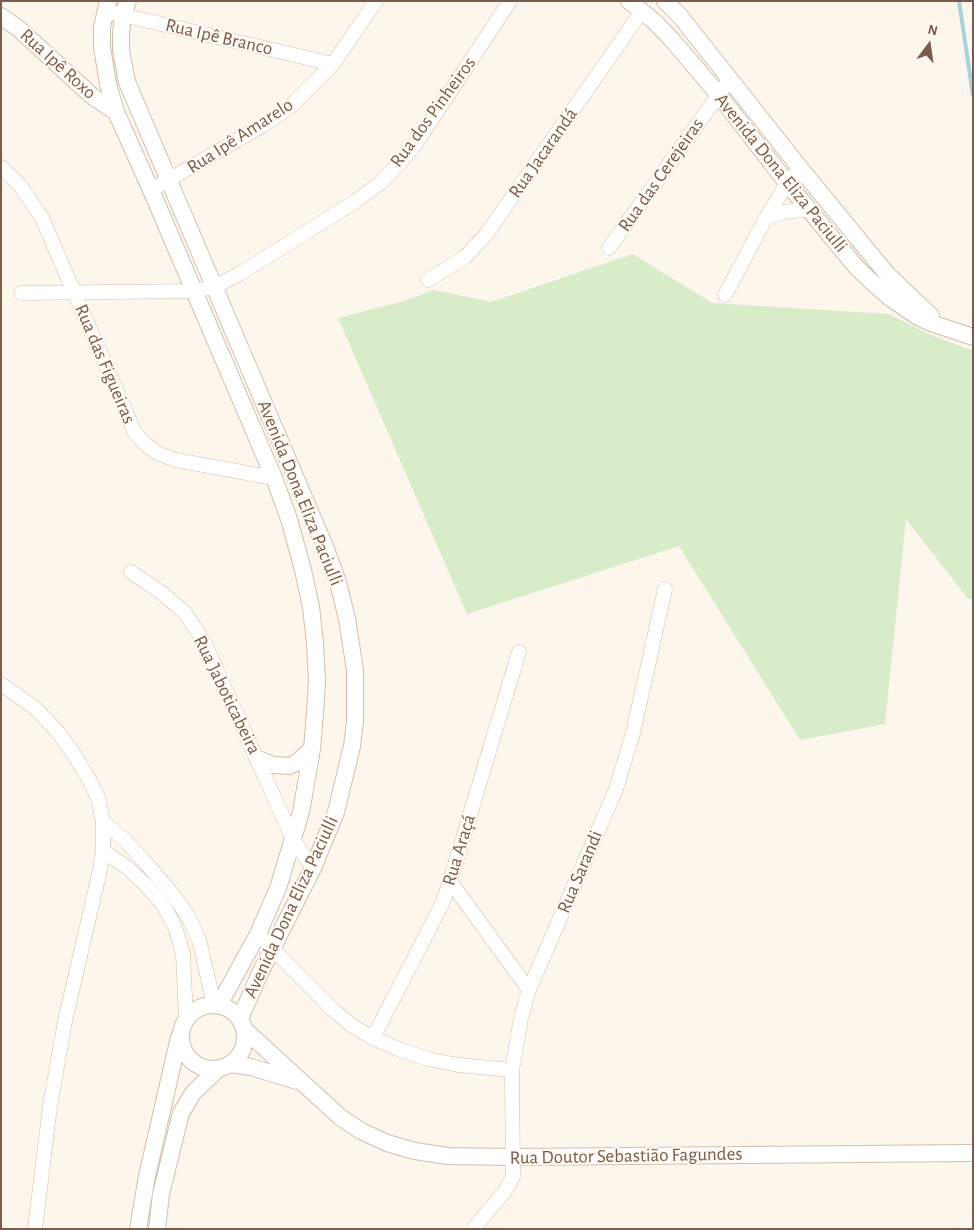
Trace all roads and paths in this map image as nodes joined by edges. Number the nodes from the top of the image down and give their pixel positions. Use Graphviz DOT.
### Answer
graph roads {
  1 [pos="376,1"];
  2 [pos="510,1"];
  3 [pos="629,1"];
  4 [pos="665,1"];
  5 [pos="107,6"];
  6 [pos="125,8"];
  7 [pos="642,11"];
  8 [pos="1,16"];
  9 [pos="333,64"];
  10 [pos="730,79"];
  11 [pos="718,94"];
  12 [pos="116,112"];
  13 [pos="1,167"];
  14 [pos="800,168"];
  15 [pos="169,180"];
  16 [pos="788,183"];
  17 [pos="151,190"];
  18 [pos="809,209"];
  19 [pos="766,218"];
  20 [pos="609,248"];
  21 [pos="428,280"];
  22 [pos="214,286"];
  23 [pos="194,291"];
  24 [pos="75,292"];
  25 [pos="21,293"];
  26 [pos="725,295"];
  27 [pos="946,329"];
  28 [pos="973,337"];
  29 [pos="274,478"];
  30 [pos="131,572"];
  31 [pos="665,588"];
  32 [pos="519,652"];
  33 [pos="1,684"];
  34 [pos="312,749"];
  35 [pos="258,759"];
  36 [pos="103,822"];
  37 [pos="294,841"];
  38 [pos="103,850"];
  39 [pos="313,868"];
  40 [pos="450,881"];
  41 [pos="258,934"];
  42 [pos="273,948"];
  43 [pos="530,990"];
  44 [pos="217,1005"];
  45 [pos="184,1024"];
  46 [pos="242,1024"];
  47 [pos="373,1038"];
  48 [pos="224,1067"];
  49 [pos="512,1070"];
  50 [pos="301,1082"];
  51 [pos="973,1153"];
  52 [pos="514,1157"];
  53 [pos="35,1229"];
  54 [pos="138,1229"];
  55 [pos="158,1229"];
  56 [pos="473,1229"];
  1 -- 9 [label="street, Rua Ipê Amarelo"];
  2 -- 22 [label="street, Rua dos Pinheiros"];
  3 -- 7 [label="street, Avenida Dona Eliza Paciulli"];
  4 -- 10 [label="street, Avenida Dona Eliza Paciulli"];
  5 -- 6 [label="street, Rua Ipê Branco"];
  5 -- 12 [label="street, Avenida Dona Eliza Paciulli"];
  6 -- 9 [label="street, Rua Ipê Branco"];
  6 -- 15 [label="street, Avenida Dona Eliza Paciulli"];
  7 -- 11 [label="street, Avenida Dona Eliza Paciulli"];
  7 -- 21 [label="street, Rua Jacarandá"];
  8 -- 12 [label="street, Rua Ipê Roxo"];
  9 -- 15 [label="street, Rua Ipê Amarelo"];
  10 -- 11 [label="street, Rua das Cerejeiras"];
  10 -- 14 [label="street, Avenida Dona Eliza Paciulli"];
  11 -- 16 [label="street, Avenida Dona Eliza Paciulli"];
  11 -- 20 [label="street, Rua das Cerejeiras"];
  12 -- 17 [label="street, Avenida Dona Eliza Paciulli"];
  13 -- 24 [label="street, Rua das Figueiras"];
  14 -- 16 [label="street"];
  14 -- 27 [label="street, Avenida Dona Eliza Paciulli"];
  15 -- 17 [label="street, Rua Ipê Amarelo"];
  15 -- 22 [label="street, Avenida Dona Eliza Paciulli"];
  16 -- 18 [label="street, Avenida Dona Eliza Paciulli"];
  16 -- 19 [label="street"];
  17 -- 23 [label="street, Avenida Dona Eliza Paciulli"];
  18 -- 19 [label="street"];
  18 -- 27 [label="street, Avenida Dona Eliza Paciulli"];
  19 -- 26 [label="street"];
  22 -- 23 [label="street, Rua dos Pinheiros"];
  22 -- 39 [label="street, Avenida Dona Eliza Paciulli"];
  23 -- 24 [label="street, Rua dos Pinheiros"];
  23 -- 29 [label="street, Avenida Dona Eliza Paciulli"];
  24 -- 25 [label="street, Rua dos Pinheiros"];
  24 -- 29 [label="street, Rua das Figueiras"];
  27 -- 28 [label="street, Avenida Dona Eliza Paciulli"];
  29 -- 34 [label="street, Avenida Dona Eliza Paciulli"];
  30 -- 35 [label="street, Rua Jaboticabeira"];
  31 -- 43 [label="street, Rua Sarandi"];
  32 -- 40 [label="street, Rua Araçá"];
  33 -- 36 [label="street"];
  34 -- 35 [label="street"];
  34 -- 37 [label="street, Avenida Dona Eliza Paciulli"];
  35 -- 37 [label="street, Rua Jaboticabeira"];
  36 -- 38 [label="street"];
  36 -- 44 [label="street"];
  37 -- 39 [label="street, Rua Jaboticabeira"];
  37 -- 41 [label="street, Avenida Dona Eliza Paciulli"];
  38 -- 45 [label="street"];
  38 -- 53 [label="street"];
  39 -- 42 [label="street, Avenida Dona Eliza Paciulli"];
  40 -- 43 [label="street"];
  40 -- 47 [label="street, Rua Araçá"];
  41 -- 42 [label="street"];
  41 -- 44 [label="street, Avenida Dona Eliza Paciulli"];
  42 -- 46 [label="street, Avenida Dona Eliza Paciulli"];
  42 -- 47 [label="street"];
  43 -- 49 [label="street, Rua Sarandi"];
  44 -- 45 [label="street"];
  44 -- 46 [label="street"];
  45 -- 48 [label="street"];
  45 -- 54 [label="street"];
  46 -- 48 [label="street"];
  46 -- 50 [label="street, Rua Doutor Sebastião Fagundes"];
  47 -- 49 [label="street"];
  48 -- 50 [label="street, Rua Doutor Sebastião Fagundes"];
  48 -- 55 [label="street"];
  49 -- 52 [label="street, Rua Sarandi"];
  50 -- 52 [label="street, Rua Doutor Sebastião Fagundes"];
  51 -- 52 [label="street, Rua Doutor Sebastião Fagundes"];
  52 -- 56 [label="street, Rua Sarandi"];
}
